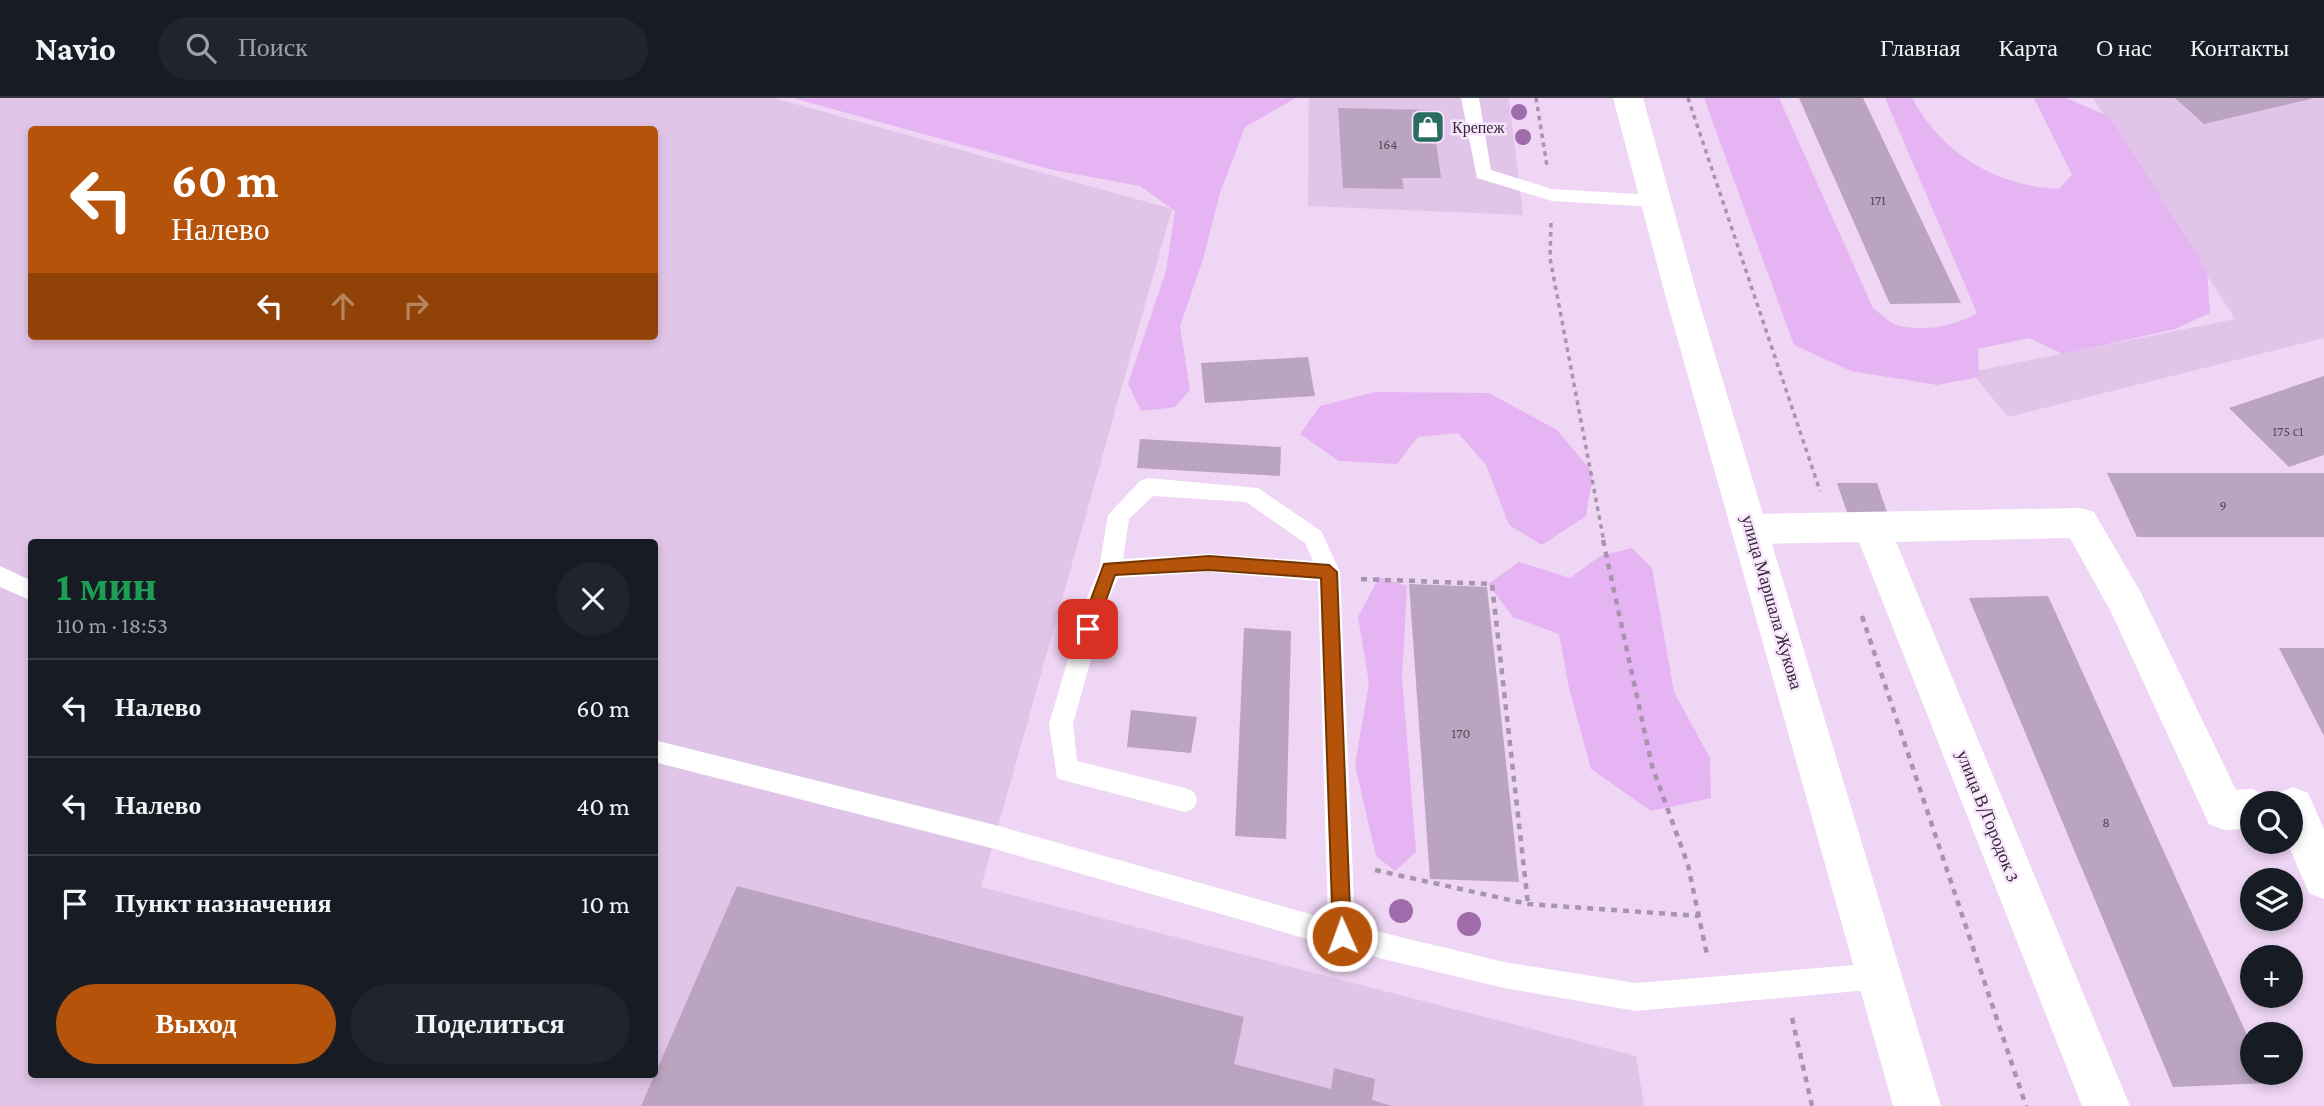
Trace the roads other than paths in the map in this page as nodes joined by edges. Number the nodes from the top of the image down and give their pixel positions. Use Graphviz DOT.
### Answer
graph roads {
  1 [pos="1470,98"];
  2 [pos="1628,98"];
  3 [pos="1654,201"];
  4 [pos="1871,527"];
  5 [pos="1751,528"];
  6 [pos="1110,569"];
  7 [pos="1329,575"];
  8 [pos="0,576"];
  9 [pos="28,590"];
  10 [pos="658,752"];
  11 [pos="1185,800"];
  12 [pos="2240,810"];
  13 [pos="2303,835"];
  14 [pos="2324,878"];
  15 [pos="1342,936"];
  16 [pos="1879,976"];
  17 [pos="1917,1106"];
  18 [pos="2106,1106"];
  1 -- 3 [label="lane"];
  2 -- 3 [label="street, улица Маршала Жукова"];
  3 -- 5 [label="street, улица Маршала Жукова"];
  4 -- 5 [label="street"];
  4 -- 12 [label="street"];
  4 -- 18 [label="street, улица В/Городок 3"];
  5 -- 16 [label="street, улица Маршала Жукова"];
  6 -- 7 [label="lane"];
  6 -- 7 [label="lane"];
  6 -- 11 [label="lane"];
  7 -- 15 [label="lane"];
  8 -- 9 [label="lane"];
  10 -- 15 [label="lane"];
  13 -- 14 [label="street"];
  15 -- 16 [label="lane"];
  16 -- 17 [label="street, улица Маршала Жукова"];
}
